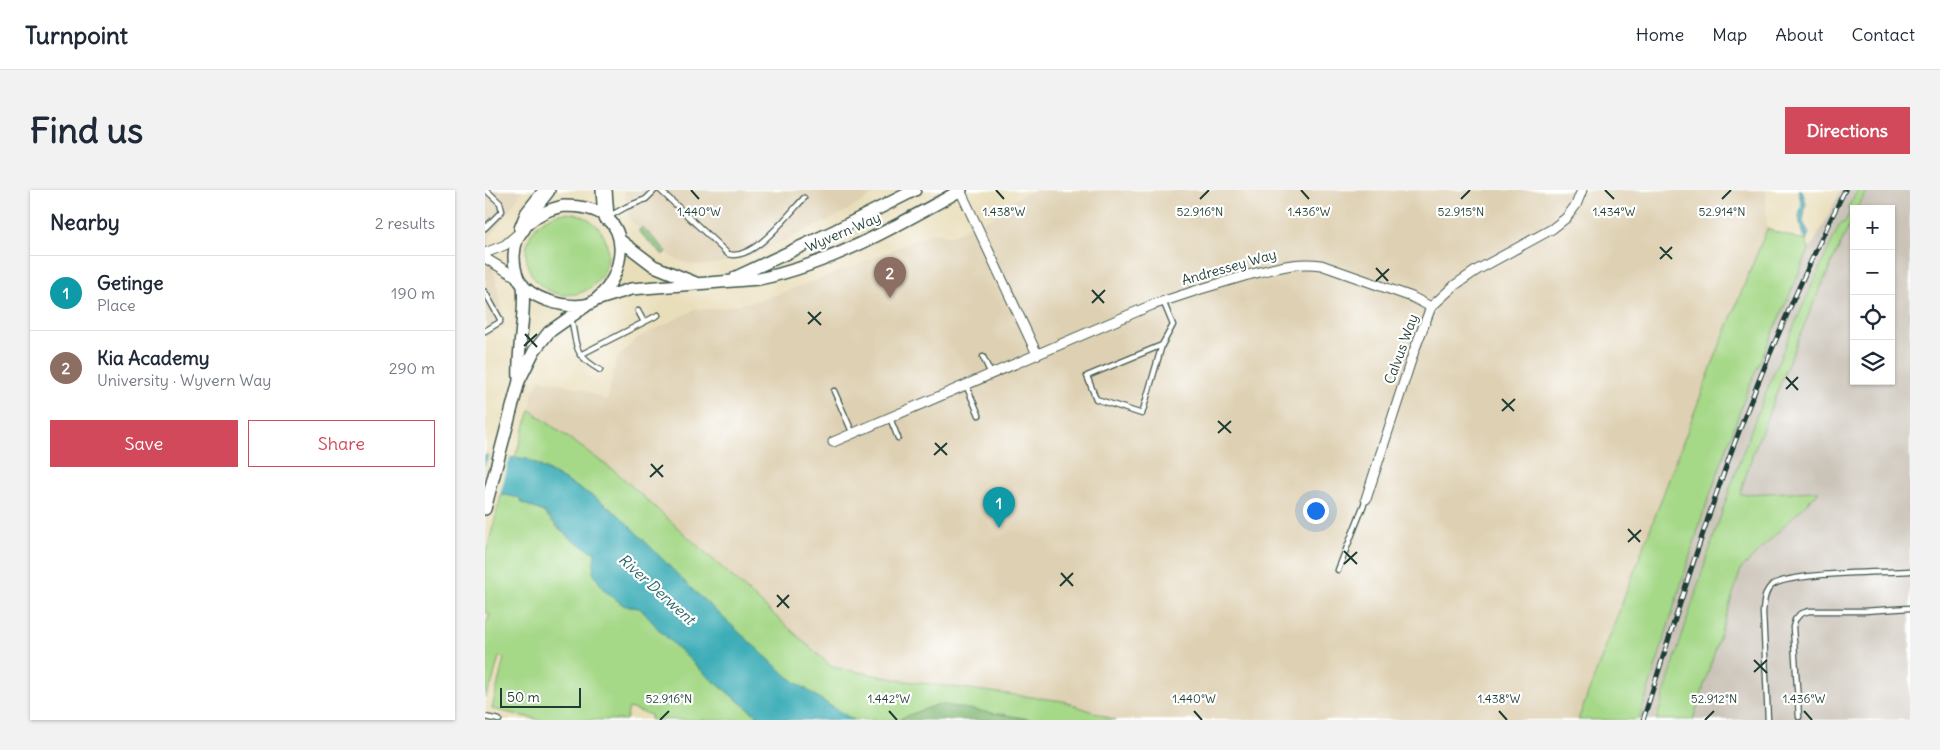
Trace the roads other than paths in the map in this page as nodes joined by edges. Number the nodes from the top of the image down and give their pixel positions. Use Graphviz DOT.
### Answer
graph roads {
  1 [pos="486,190"];
  2 [pos="547,190"];
  3 [pos="604,190"];
  4 [pos="655,190"];
  5 [pos="660,190"];
  6 [pos="915,190"];
  7 [pos="960,190"];
  8 [pos="1582,190"];
  9 [pos="804,198"];
  10 [pos="607,218"];
  11 [pos="485,228"];
  12 [pos="521,231"];
  13 [pos="620,240"];
  14 [pos="485,254"];
  15 [pos="485,258"];
  16 [pos="730,280"];
  17 [pos="521,281"];
  18 [pos="698,283"];
  19 [pos="485,292"];
  20 [pos="1163,301"];
  21 [pos="592,302"];
  22 [pos="1431,308"];
  23 [pos="638,311"];
  24 [pos="659,315"];
  25 [pos="571,316"];
  26 [pos="644,322"];
  27 [pos="485,331"];
  28 [pos="1162,345"];
  29 [pos="1037,354"];
  30 [pos="580,355"];
  31 [pos="983,357"];
  32 [pos="600,370"];
  33 [pos="991,374"];
  34 [pos="518,384"];
  35 [pos="966,385"];
  36 [pos="834,392"];
  37 [pos="979,414"];
  38 [pos="889,418"];
  39 [pos="853,434"];
  40 [pos="898,438"];
  41 [pos="833,442"];
  42 [pos="1366,499"];
  43 [pos="485,509"];
  44 [pos="1338,570"];
  45 [pos="1910,571"];
  46 [pos="1910,608"];
  47 [pos="485,717"];
  48 [pos="1799,718"];
  49 [pos="499,720"];
  50 [pos="1768,720"];
  1 -- 11 [label="lane"];
  2 -- 12 [label="highway"];
  3 -- 10 [label="highway"];
  4 -- 10 [label="lane"];
  5 -- 9 [label="lane"];
  6 -- 16 [label="street, Wyvern Way"];
  7 -- 16 [label="street, Wyvern Way"];
  7 -- 29 [label="street"];
  8 -- 22 [label="street, Calvus Way"];
  10 -- 12 [label="street"];
  10 -- 13 [label="street"];
  12 -- 14 [label="street"];
  12 -- 17 [label="street"];
  13 -- 18 [label="street, Wyvern Way"];
  13 -- 21 [label="street"];
  15 -- 17 [label="street"];
  16 -- 18 [label="street, Wyvern Way"];
  17 -- 21 [label="street"];
  17 -- 34 [label="street"];
  18 -- 21 [label="street, Wyvern Way"];
  19 -- 27 [label="lane"];
  20 -- 22 [label="street, Andressey Way"];
  20 -- 28 [label="lane"];
  20 -- 29 [label="street, Andressey Way"];
  21 -- 25 [label="street"];
  22 -- 42 [label="street, Calvus Way"];
  23 -- 26 [label="lane"];
  24 -- 26 [label="lane"];
  25 -- 30 [label="lane"];
  25 -- 34 [label="street"];
  26 -- 30 [label="lane"];
  28 -- 28 [label="lane"];
  29 -- 33 [label="street, Andressey Way"];
  30 -- 32 [label="lane"];
  31 -- 33 [label="lane"];
  33 -- 35 [label="street, Andressey Way"];
  34 -- 43 [label="street"];
  35 -- 37 [label="lane"];
  35 -- 38 [label="street, Andressey Way"];
  36 -- 39 [label="lane"];
  38 -- 39 [label="street, Andressey Way"];
  38 -- 40 [label="lane"];
  39 -- 41 [label="street, Andressey Way"];
  42 -- 44 [label="lane"];
  45 -- 50 [label="lane"];
  46 -- 48 [label="lane"];
  47 -- 49 [label="lane"];
}
